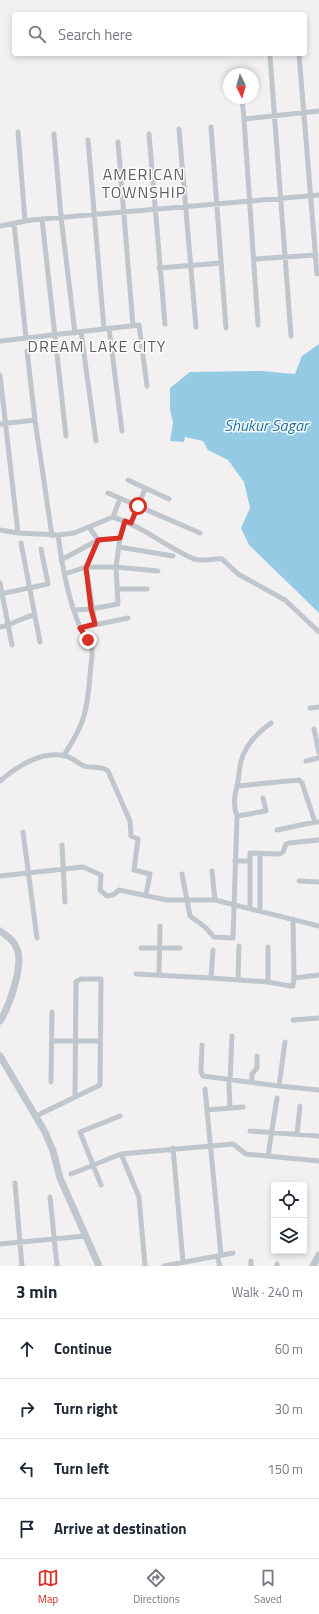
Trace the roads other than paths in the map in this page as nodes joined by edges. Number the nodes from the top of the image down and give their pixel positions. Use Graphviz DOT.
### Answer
graph roads {
  1 [pos="270,56"];
  2 [pos="299,56"];
  3 [pos="243,104"];
  4 [pos="319,111"];
  5 [pos="304,113"];
  6 [pos="275,115"];
  7 [pos="244,119"];
  8 [pos="212,127"];
  9 [pos="179,129"];
  10 [pos="18,132"];
  11 [pos="54,134"];
  12 [pos="149,134"];
  13 [pos="88,140"];
  14 [pos="118,142"];
  15 [pos="319,195"];
  16 [pos="311,196"];
  17 [pos="280,198"];
  18 [pos="250,201"];
  19 [pos="217,204"];
  20 [pos="186,207"];
  21 [pos="155,209"];
  22 [pos="124,212"];
  23 [pos="94,215"];
  24 [pos="61,218"];
  25 [pos="42,219"];
  26 [pos="25,221"];
  27 [pos="14,223"];
  28 [pos="0,226"];
  29 [pos="316,255"];
  30 [pos="285,257"];
  31 [pos="255,260"];
  32 [pos="221,263"];
  33 [pos="191,265"];
  34 [pos="159,268"];
  35 [pos="317,274"];
  36 [pos="165,324"];
  37 [pos="258,325"];
  38 [pos="133,326"];
  39 [pos="196,327"];
  40 [pos="226,328"];
  41 [pos="106,329"];
  42 [pos="81,332"];
  43 [pos="75,333"];
  44 [pos="54,335"];
  45 [pos="291,336"];
  46 [pos="26,338"];
  47 [pos="0,342"];
  48 [pos="27,351"];
  49 [pos="0,375"];
  50 [pos="147,386"];
  51 [pos="35,420"];
  52 [pos="2,424"];
  53 [pos="122,431"];
  54 [pos="66,436"];
  55 [pos="96,441"];
  56 [pos="128,480"];
  57 [pos="145,489"];
  58 [pos="108,493"];
  59 [pos="120,499"];
  60 [pos="169,499"];
  61 [pos="138,506"];
  62 [pos="113,517"];
  63 [pos="125,521"];
  64 [pos="131,523"];
  65 [pos="89,527"];
  66 [pos="0,530"];
  67 [pos="18,533"];
  68 [pos="200,533"];
  69 [pos="55,536"];
  70 [pos="120,538"];
  71 [pos="98,540"];
  72 [pos="22,543"];
  73 [pos="119,547"];
  74 [pos="41,549"];
  75 [pos="173,556"];
  76 [pos="61,560"];
  77 [pos="116,567"];
  78 [pos="86,568"];
  79 [pos="158,571"];
  80 [pos="65,574"];
  81 [pos="0,583"];
  82 [pos="30,588"];
  83 [pos="118,589"];
  84 [pos="148,589"];
  85 [pos="1,594"];
  86 [pos="91,609"];
  87 [pos="75,610"];
  88 [pos="35,614"];
  89 [pos="128,618"];
  90 [pos="95,624"];
  91 [pos="8,626"];
  92 [pos="0,627"];
  93 [pos="80,628"];
  94 [pos="319,632"];
  95 [pos="40,642"];
  96 [pos="12,645"];
  97 [pos="319,707"];
  98 [pos="310,708"];
  99 [pos="271,723"];
  100 [pos="314,729"];
  101 [pos="319,753"];
  102 [pos="64,755"];
  103 [pos="319,758"];
  104 [pos="306,761"];
  105 [pos="0,781"];
  106 [pos="237,786"];
  107 [pos="263,798"];
  108 [pos="237,816"];
  109 [pos="317,822"];
  110 [pos="278,830"];
  111 [pos="23,832"];
  112 [pos="319,840"];
  113 [pos="62,845"];
  114 [pos="260,853"];
  115 [pos="235,861"];
  116 [pos="248,861"];
  117 [pos="63,868"];
  118 [pos="212,871"];
  119 [pos="28,873"];
  120 [pos="182,874"];
  121 [pos="0,876"];
  122 [pos="299,881"];
  123 [pos="319,882"];
  124 [pos="146,895"];
  125 [pos="187,900"];
  126 [pos="214,900"];
  127 [pos="65,902"];
  128 [pos="234,905"];
  129 [pos="250,907"];
  130 [pos="260,910"];
  131 [pos="293,919"];
  132 [pos="160,926"];
  133 [pos="319,926"];
  134 [pos="0,931"];
  135 [pos="37,938"];
  136 [pos="239,946"];
  137 [pos="268,947"];
  138 [pos="141,948"];
  139 [pos="180,948"];
  140 [pos="160,949"];
  141 [pos="213,950"];
  142 [pos="136,974"];
  143 [pos="159,975"];
  144 [pos="319,975"];
  145 [pos="211,978"];
  146 [pos="294,978"];
  147 [pos="238,980"];
  148 [pos="268,982"];
  149 [pos="52,1012"];
  150 [pos="319,1018"];
  151 [pos="293,1020"];
  152 [pos="0,1021"];
  153 [pos="232,1036"];
  154 [pos="52,1041"];
  155 [pos="76,1041"];
  156 [pos="100,1041"];
  157 [pos="285,1042"];
  158 [pos="202,1046"];
  159 [pos="0,1056"];
  160 [pos="258,1056"];
  161 [pos="51,1082"];
  162 [pos="229,1082"];
  163 [pos="252,1082"];
  164 [pos="279,1086"];
  165 [pos="205,1089"];
  166 [pos="319,1090"];
  167 [pos="75,1097"];
  168 [pos="277,1098"];
  169 [pos="300,1106"];
  170 [pos="243,1107"];
  171 [pos="230,1108"];
  172 [pos="207,1110"];
  173 [pos="36,1116"];
  174 [pos="120,1116"];
  175 [pos="250,1131"];
  176 [pos="272,1132"];
  177 [pos="297,1134"];
  178 [pos="319,1136"];
  179 [pos="210,1146"];
  180 [pos="173,1148"];
  181 [pos="121,1154"];
  182 [pos="268,1156"];
  183 [pos="319,1160"];
  184 [pos="93,1164"];
  185 [pos="71,1174"];
  186 [pos="15,1183"];
  187 [pos="101,1186"];
  188 [pos="50,1197"];
  189 [pos="85,1236"];
  190 [pos="54,1239"];
  191 [pos="20,1242"];
  192 [pos="0,1244"];
  193 [pos="233,1253"];
  194 [pos="319,1255"];
  195 [pos="219,1256"];
  196 [pos="183,1262"];
  197 [pos="22,1266"];
  198 [pos="57,1266"];
  199 [pos="99,1266"];
  200 [pos="145,1266"];
  201 [pos="164,1266"];
  202 [pos="220,1266"];
  203 [pos="313,1266"];
  1 -- 6 [label="street"];
  2 -- 5 [label="street"];
  3 -- 7 [label="street"];
  4 -- 5 [label="street"];
  5 -- 6 [label="street"];
  5 -- 16 [label="street"];
  6 -- 7 [label="street"];
  6 -- 17 [label="street"];
  7 -- 18 [label="street"];
  8 -- 19 [label="street"];
  9 -- 20 [label="street"];
  10 -- 26 [label="street"];
  11 -- 24 [label="street"];
  12 -- 21 [label="street"];
  13 -- 23 [label="street"];
  14 -- 22 [label="street"];
  15 -- 16 [label="street"];
  16 -- 17 [label="street"];
  16 -- 29 [label="street"];
  17 -- 18 [label="street"];
  17 -- 30 [label="street"];
  18 -- 19 [label="street"];
  18 -- 31 [label="street"];
  19 -- 20 [label="street"];
  19 -- 32 [label="street"];
  20 -- 21 [label="street"];
  20 -- 33 [label="street"];
  21 -- 22 [label="street"];
  21 -- 34 [label="street"];
  22 -- 23 [label="street"];
  22 -- 38 [label="street"];
  23 -- 24 [label="street"];
  23 -- 41 [label="street"];
  24 -- 25 [label="street"];
  24 -- 43 [label="street"];
  25 -- 26 [label="street"];
  25 -- 44 [label="street"];
  26 -- 27 [label="street"];
  27 -- 28 [label="street"];
  27 -- 46 [label="street"];
  29 -- 30 [label="street"];
  29 -- 35 [label="street"];
  30 -- 31 [label="street"];
  30 -- 45 [label="street"];
  31 -- 37 [label="street"];
  32 -- 33 [label="street"];
  32 -- 40 [label="street"];
  33 -- 34 [label="street"];
  33 -- 39 [label="street"];
  34 -- 36 [label="street"];
  38 -- 41 [label="street"];
  38 -- 50 [label="street"];
  41 -- 42 [label="street"];
  41 -- 53 [label="street"];
  42 -- 43 [label="street"];
  42 -- 55 [label="street"];
  43 -- 44 [label="street"];
  44 -- 46 [label="street"];
  44 -- 54 [label="street"];
  46 -- 47 [label="street"];
  48 -- 51 [label="street"];
  49 -- 52 [label="street"];
  51 -- 52 [label="street"];
  51 -- 69 [label="street"];
  52 -- 67 [label="street"];
  56 -- 57 [label="street"];
  57 -- 60 [label="street"];
  57 -- 61 [label="street"];
  58 -- 59 [label="street"];
  59 -- 61 [label="street"];
  59 -- 62 [label="street"];
  61 -- 64 [label="street"];
  61 -- 68 [label="street"];
  62 -- 63 [label="street"];
  62 -- 65 [label="street"];
  63 -- 64 [label="street"];
  63 -- 70 [label="street"];
  64 -- 94 [label="street"];
  65 -- 69 [label="street"];
  65 -- 71 [label="street"];
  66 -- 67 [label="street"];
  67 -- 69 [label="street"];
  69 -- 76 [label="street"];
  70 -- 71 [label="street"];
  70 -- 73 [label="street"];
  71 -- 76 [label="street"];
  71 -- 78 [label="street"];
  72 -- 82 [label="street"];
  73 -- 75 [label="street"];
  73 -- 77 [label="street"];
  74 -- 82 [label="street"];
  76 -- 80 [label="street"];
  77 -- 78 [label="street"];
  77 -- 79 [label="street"];
  77 -- 83 [label="street"];
  78 -- 80 [label="street"];
  78 -- 86 [label="street"];
  80 -- 87 [label="street"];
  81 -- 85 [label="street"];
  82 -- 85 [label="street"];
  82 -- 88 [label="street"];
  83 -- 84 [label="street"];
  83 -- 86 [label="street"];
  85 -- 91 [label="street"];
  86 -- 87 [label="street"];
  86 -- 90 [label="street"];
  87 -- 93 [label="street"];
  88 -- 91 [label="street"];
  88 -- 95 [label="street"];
  89 -- 90 [label="street"];
  90 -- 93 [label="street"];
  91 -- 92 [label="street"];
  91 -- 96 [label="street"];
  93 -- 102 [label="street"];
  97 -- 98 [label="street"];
  99 -- 106 [label="street"];
  100 -- 101 [label="street"];
  102 -- 105 [label="street"];
  102 -- 124 [label="street"];
  103 -- 104 [label="street"];
  106 -- 108 [label="street"];
  106 -- 109 [label="street"];
  107 -- 108 [label="street"];
  108 -- 115 [label="street"];
  109 -- 110 [label="street"];
  111 -- 119 [label="street"];
  112 -- 114 [label="street"];
  113 -- 117 [label="street"];
  114 -- 116 [label="street"];
  114 -- 130 [label="street"];
  115 -- 116 [label="street"];
  115 -- 128 [label="street"];
  116 -- 129 [label="street"];
  117 -- 119 [label="street"];
  117 -- 124 [label="street"];
  117 -- 127 [label="street"];
  118 -- 126 [label="street"];
  119 -- 121 [label="street"];
  119 -- 135 [label="street"];
  120 -- 125 [label="street"];
  122 -- 123 [label="street"];
  124 -- 125 [label="street"];
  125 -- 126 [label="street"];
  125 -- 128 [label="street"];
  126 -- 128 [label="street"];
  128 -- 129 [label="street"];
  129 -- 130 [label="street"];
  130 -- 131 [label="street"];
  131 -- 133 [label="street"];
  131 -- 146 [label="street"];
  132 -- 140 [label="street"];
  134 -- 152 [label="street"];
  136 -- 147 [label="street"];
  137 -- 148 [label="street"];
  138 -- 140 [label="street"];
  139 -- 140 [label="street"];
  140 -- 143 [label="street"];
  141 -- 145 [label="street"];
  142 -- 143 [label="street"];
  143 -- 145 [label="street"];
  144 -- 146 [label="street"];
  145 -- 147 [label="street"];
  146 -- 148 [label="street"];
  147 -- 148 [label="street"];
  149 -- 154 [label="street"];
  150 -- 151 [label="street"];
  153 -- 162 [label="street"];
  154 -- 155 [label="street"];
  154 -- 161 [label="street"];
  155 -- 156 [label="street"];
  155 -- 156 [label="street"];
  155 -- 167 [label="street"];
  156 -- 167 [label="street"];
  157 -- 164 [label="street"];
  158 -- 162 [label="street"];
  159 -- 173 [label="street"];
  160 -- 163 [label="street"];
  162 -- 163 [label="street"];
  162 -- 171 [label="street"];
  163 -- 164 [label="street"];
  164 -- 166 [label="street"];
  165 -- 172 [label="street"];
  167 -- 173 [label="street"];
  168 -- 176 [label="street"];
  169 -- 177 [label="street"];
  170 -- 171 [label="street"];
  171 -- 172 [label="street"];
  172 -- 179 [label="street"];
  173 -- 189 [label="street"];
  174 -- 184 [label="street"];
  175 -- 176 [label="street"];
  176 -- 177 [label="street"];
  176 -- 182 [label="street"];
  177 -- 178 [label="street"];
  179 -- 180 [label="street"];
  179 -- 182 [label="street"];
  179 -- 195 [label="street"];
  180 -- 181 [label="street"];
  180 -- 196 [label="street"];
  181 -- 184 [label="street"];
  181 -- 200 [label="street"];
  182 -- 183 [label="street"];
  184 -- 185 [label="street"];
  184 -- 187 [label="street"];
  186 -- 191 [label="street"];
  188 -- 190 [label="street"];
  189 -- 190 [label="street"];
  189 -- 199 [label="street"];
  190 -- 191 [label="street"];
  190 -- 198 [label="street"];
  191 -- 192 [label="street"];
  191 -- 197 [label="street"];
  193 -- 195 [label="street"];
  194 -- 203 [label="street"];
  195 -- 196 [label="street"];
  195 -- 202 [label="street"];
  196 -- 201 [label="street"];
}
